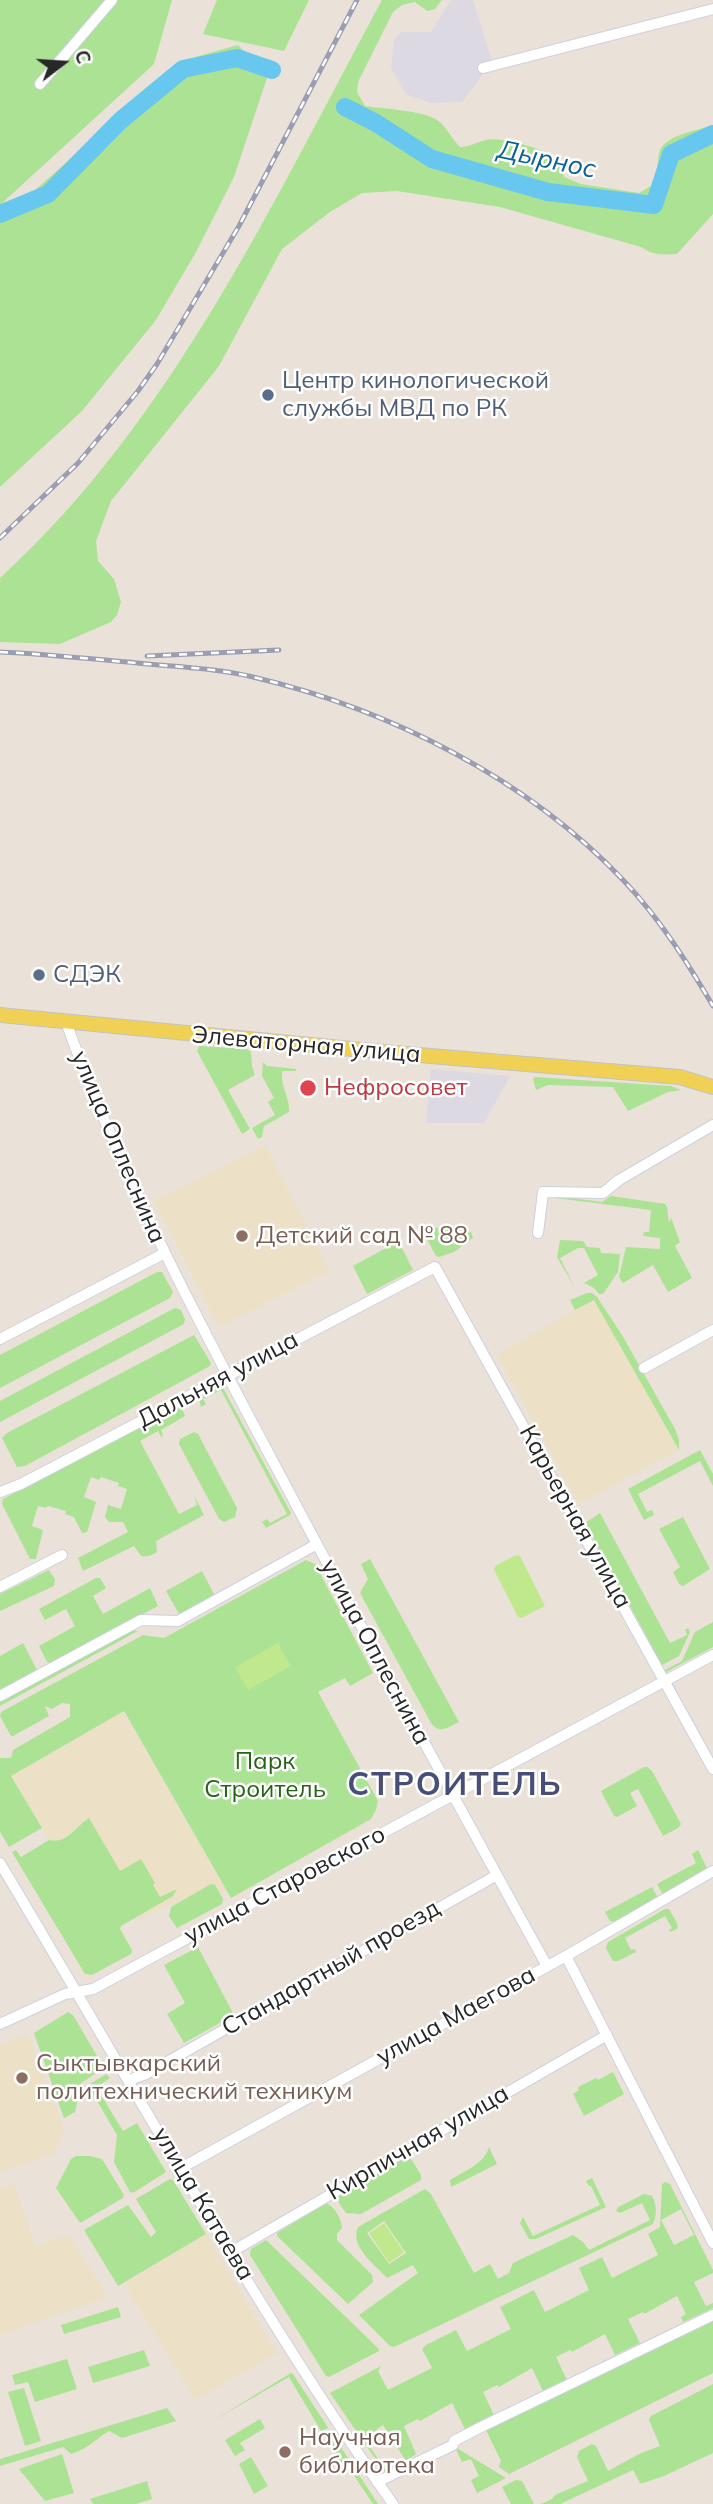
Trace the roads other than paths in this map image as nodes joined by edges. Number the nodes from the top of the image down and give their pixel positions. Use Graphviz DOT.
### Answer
graph roads {
  1 [pos="112,0"];
  2 [pos="713,9"];
  3 [pos="483,68"];
  4 [pos="40,84"];
  5 [pos="0,1015"];
  6 [pos="66,1021"];
  7 [pos="713,1087"];
  8 [pos="713,1125"];
  9 [pos="538,1233"];
  10 [pos="163,1254"];
  11 [pos="435,1267"];
  12 [pos="713,1330"];
  13 [pos="0,1339"];
  14 [pos="644,1368"];
  15 [pos="227,1375"];
  16 [pos="0,1492"];
  17 [pos="317,1544"];
  18 [pos="62,1555"];
  19 [pos="0,1587"];
  20 [pos="713,1655"];
  21 [pos="665,1681"];
  22 [pos="0,1696"];
  23 [pos="712,1763"];
  24 [pos="453,1795"];
  25 [pos="0,1863"];
  26 [pos="713,1871"];
  27 [pos="496,1875"];
  28 [pos="566,1956"];
  29 [pos="547,1966"];
  30 [pos="77,1992"];
  31 [pos="0,2024"];
  32 [pos="607,2035"];
  33 [pos="129,2080"];
  34 [pos="181,2168"];
  35 [pos="713,2243"];
  36 [pos="230,2252"];
  37 [pos="713,2315"];
  38 [pos="377,2482"];
  39 [pos="393,2504"];
  1 -- 4 [label="street"];
  2 -- 3 [label="street"];
  5 -- 6 [label="main road, Элеваторная улица"];
  6 -- 7 [label="main road, Элеваторная улица"];
  6 -- 10 [label="street, улица Оплеснина"];
  8 -- 9 [label="street"];
  10 -- 13 [label="street"];
  10 -- 15 [label="street, улица Оплеснина"];
  11 -- 15 [label="street, Дальняя улица"];
  11 -- 21 [label="street, Карьерная улица"];
  12 -- 14 [label="street"];
  15 -- 16 [label="street, Дальняя улица"];
  15 -- 17 [label="street, улица Оплеснина"];
  17 -- 22 [label="street"];
  17 -- 24 [label="street, улица Оплеснина"];
  18 -- 19 [label="street"];
  20 -- 21 [label="street, улица Старовского"];
  21 -- 23 [label="street, Карьерная улица"];
  21 -- 24 [label="street, улица Старовского"];
  24 -- 27 [label="street, улица Оплеснина"];
  24 -- 30 [label="street, улица Старовского"];
  25 -- 30 [label="street, улица Катаева"];
  26 -- 28 [label="street"];
  27 -- 29 [label="street, улица Оплеснина"];
  27 -- 33 [label="street, Стандартный проезд"];
  28 -- 29 [label="street"];
  28 -- 32 [label="street"];
  29 -- 34 [label="street, улица Маегова"];
  30 -- 31 [label="street, улица Старовского"];
  30 -- 33 [label="street, улица Катаева"];
  32 -- 35 [label="street"];
  32 -- 36 [label="street, Кирпичная улица"];
  33 -- 34 [label="street, улица Катаева"];
  34 -- 36 [label="street, улица Катаева"];
  36 -- 38 [label="street, улица Катаева"];
  37 -- 38 [label="street"];
  38 -- 39 [label="street, улица Катаева"];
}
